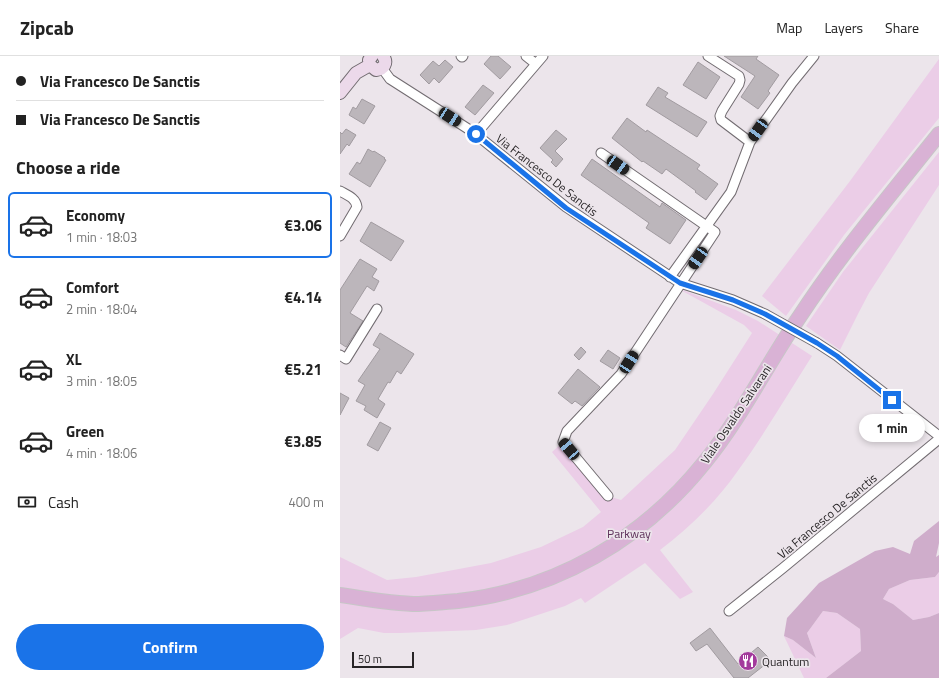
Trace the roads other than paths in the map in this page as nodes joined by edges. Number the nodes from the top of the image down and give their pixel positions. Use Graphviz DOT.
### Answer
graph roads {
  1 [pos="526,56"];
  2 [pos="543,56"];
  3 [pos="708,56"];
  4 [pos="814,56"];
  5 [pos="371,61"];
  6 [pos="383,62"];
  7 [pos="536,64"];
  8 [pos="340,93"];
  9 [pos="476,134"];
  10 [pos="939,134"];
  11 [pos="750,142"];
  12 [pos="601,153"];
  13 [pos="340,191"];
  14 [pos="706,226"];
  15 [pos="340,236"];
  16 [pos="670,277"];
  17 [pos="680,283"];
  18 [pos="377,309"];
  19 [pos="340,355"];
  20 [pos="939,438"];
  21 [pos="608,496"];
  22 [pos="340,595"];
  23 [pos="729,611"];
  1 -- 7 [label="street"];
  2 -- 7 [label="street"];
  3 -- 11 [label="street"];
  4 -- 11 [label="street"];
  5 -- 6 [label="street"];
  5 -- 8 [label="street"];
  6 -- 9 [label="street, Via Francesco De Sanctis"];
  7 -- 9 [label="street"];
  9 -- 16 [label="street, Via Francesco De Sanctis"];
  10 -- 22 [label="main road, Viale Osvaldo Salvarani"];
  11 -- 14 [label="street"];
  12 -- 14 [label="street"];
  13 -- 15 [label="street"];
  14 -- 16 [label="street"];
  14 -- 17 [label="street"];
  16 -- 17 [label="street, Via Francesco De Sanctis"];
  17 -- 20 [label="street, Via Francesco De Sanctis, bridge"];
  17 -- 21 [label="street"];
  18 -- 19 [label="street"];
  20 -- 23 [label="street, Via Francesco De Sanctis"];
}
